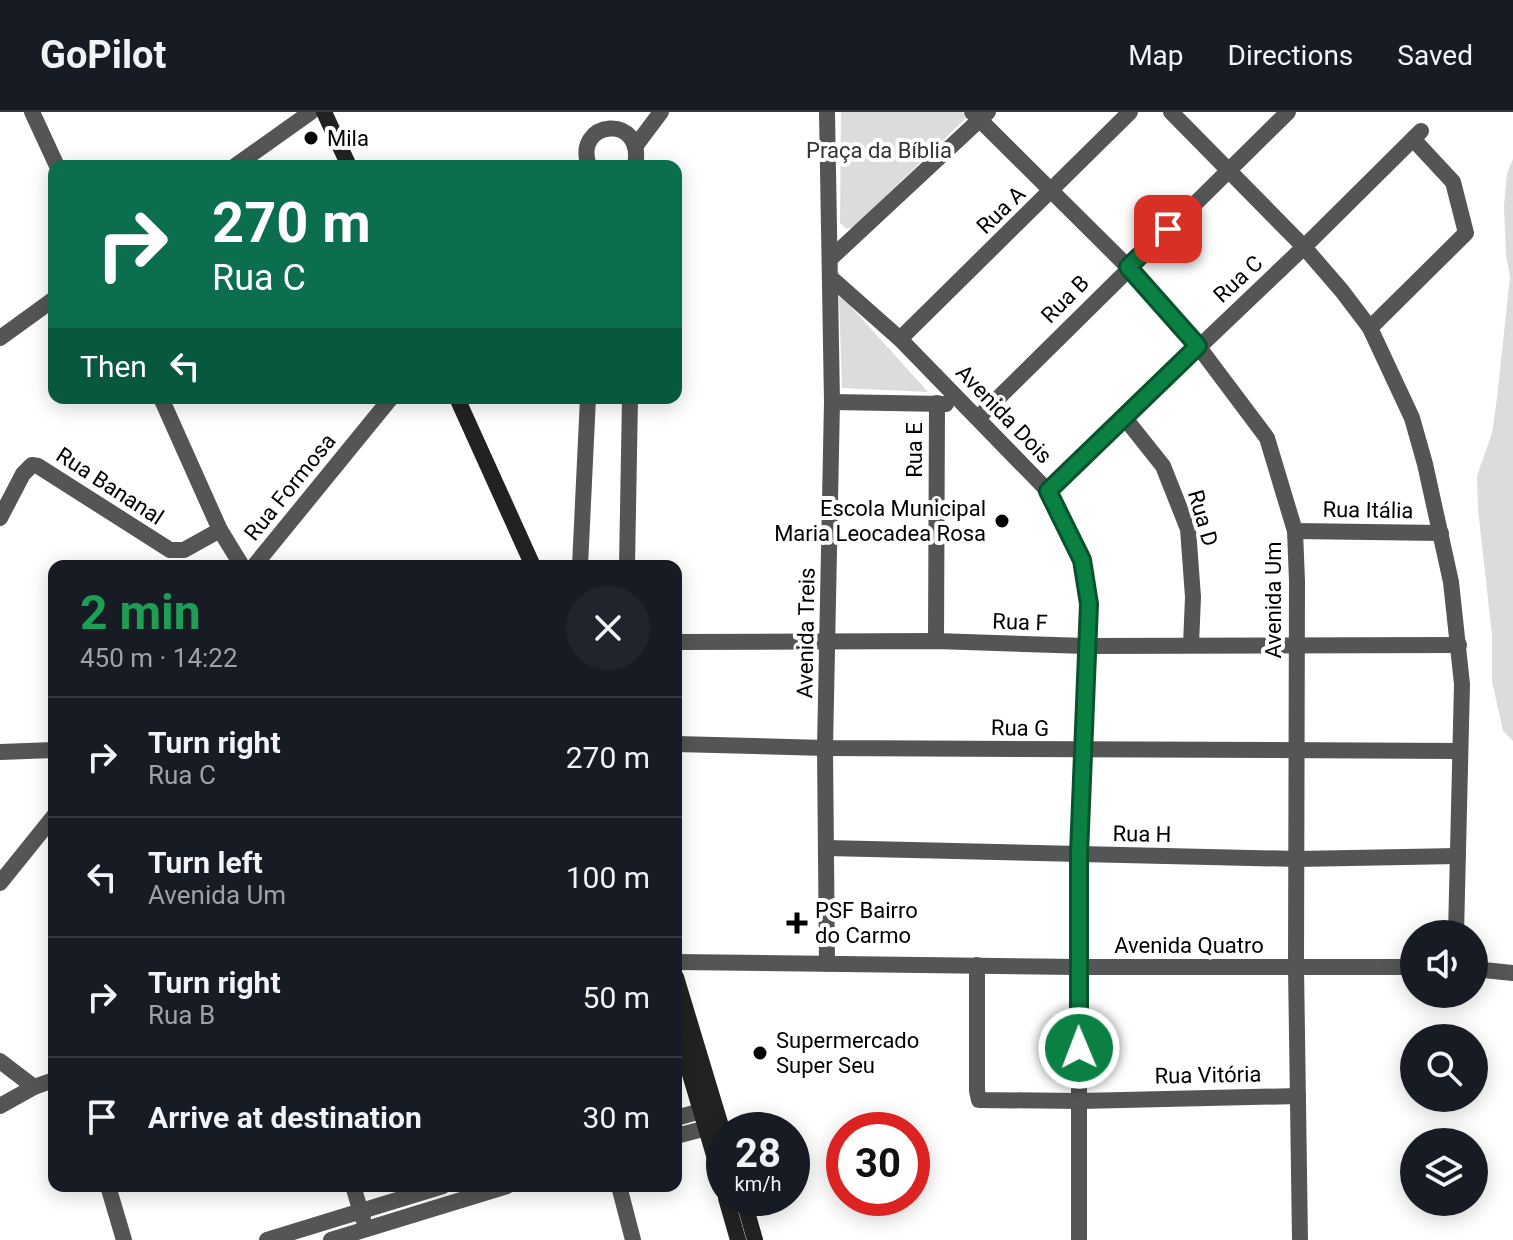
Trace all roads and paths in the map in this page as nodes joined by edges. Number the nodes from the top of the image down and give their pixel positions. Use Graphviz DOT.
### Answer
graph roads {
  1 [pos="32,112"];
  2 [pos="311,112"];
  3 [pos="324,112"];
  4 [pos="623,112"];
  5 [pos="661,112"];
  6 [pos="827,112"];
  7 [pos="1130,112"];
  8 [pos="1171,112"];
  9 [pos="1288,112"];
  10 [pos="980,115"];
  11 [pos="609,126"];
  12 [pos="637,144"];
  13 [pos="54,160"];
  14 [pos="243,160"];
  15 [pos="346,160"];
  16 [pos="584,160"];
  17 [pos="636,160"];
  18 [pos="1228,171"];
  19 [pos="1051,192"];
  20 [pos="1304,247"];
  21 [pos="830,259"];
  22 [pos="1128,267"];
  23 [pos="830,277"];
  24 [pos="48,303"];
  25 [pos="1370,328"];
  26 [pos="0,338"];
  27 [pos="900,339"];
  28 [pos="1198,346"];
  29 [pos="832,402"];
  30 [pos="937,403"];
  31 [pos="164,404"];
  32 [pos="386,404"];
  33 [pos="460,404"];
  34 [pos="588,404"];
  35 [pos="630,404"];
  36 [pos="965,405"];
  37 [pos="1124,417"];
  38 [pos="978,418"];
  39 [pos="1048,491"];
  40 [pos="0,518"];
  41 [pos="220,530"];
  42 [pos="1295,531"];
  43 [pos="1441,533"];
  44 [pos="247,560"];
  45 [pos="257,560"];
  46 [pos="530,560"];
  47 [pos="580,560"];
  48 [pos="627,560"];
  49 [pos="829,640"];
  50 [pos="936,641"];
  51 [pos="682,642"];
  52 [pos="1295,644"];
  53 [pos="1191,645"];
  54 [pos="1459,645"];
  55 [pos="1086,646"];
  56 [pos="682,744"];
  57 [pos="825,748"];
  58 [pos="48,750"];
  59 [pos="1083,750"];
  60 [pos="1460,751"];
  61 [pos="0,752"];
  62 [pos="1296,752"];
  63 [pos="48,823"];
  64 [pos="826,848"];
  65 [pos="1079,854"];
  66 [pos="1458,856"];
  67 [pos="1297,859"];
  68 [pos="0,883"];
  69 [pos="1456,920"];
  70 [pos="682,962"];
  71 [pos="827,964"];
  72 [pos="977,965"];
  73 [pos="1296,966"];
  74 [pos="1078,967"];
  75 [pos="1400,967"];
  76 [pos="1488,970"];
  77 [pos="1513,973"];
  78 [pos="682,997"];
  79 [pos="682,1047"];
  80 [pos="0,1061"];
  81 [pos="48,1082"];
  82 [pos="34,1087"];
  83 [pos="1298,1096"];
  84 [pos="1080,1101"];
  85 [pos="0,1106"];
  86 [pos="701,1111"];
  87 [pos="717,1112"];
  88 [pos="682,1116"];
  89 [pos="706,1125"];
  90 [pos="706,1128"];
  91 [pos="682,1134"];
  92 [pos="110,1192"];
  93 [pos="355,1192"];
  94 [pos="423,1192"];
  95 [pos="490,1192"];
  96 [pos="621,1192"];
  97 [pos="361,1211"];
  98 [pos="731,1216"];
  99 [pos="748,1216"];
  100 [pos="368,1235"];
  101 [pos="124,1240"];
  102 [pos="267,1240"];
  103 [pos="331,1240"];
  104 [pos="633,1240"];
  105 [pos="738,1240"];
  106 [pos="755,1240"];
  107 [pos="1079,1240"];
  108 [pos="1300,1240"];
  1 -- 13 [label="street"];
  2 -- 14 [label="street"];
  3 -- 15 [label="main road"];
  4 -- 11 [label="street"];
  5 -- 12 [label="street"];
  6 -- 21 [label="street, Avenida Treis"];
  7 -- 19 [label="street, Rua A"];
  8 -- 18 [label="street"];
  9 -- 18 [label="street, Rua B"];
  10 -- 19 [label="street, Avenida Um"];
  10 -- 21 [label="street"];
  11 -- 12 [label="street"];
  11 -- 16 [label="street"];
  12 -- 17 [label="street"];
  18 -- 20 [label="street"];
  18 -- 22 [label="street, Rua B"];
  19 -- 22 [label="street, Avenida Um"];
  19 -- 27 [label="street, Rua A"];
  20 -- 25 [label="street"];
  20 -- 25 [label="street, Rua C"];
  20 -- 28 [label="street, Rua C"];
  21 -- 23 [label="street, Avenida Treis"];
  22 -- 28 [label="street, Avenida Um"];
  22 -- 38 [label="street, Rua B"];
  23 -- 27 [label="street, Avenida Dois"];
  23 -- 29 [label="street, Avenida Treis"];
  24 -- 26 [label="street"];
  25 -- 43 [label="street"];
  27 -- 36 [label="street, Avenida Dois"];
  28 -- 37 [label="street, Rua C"];
  28 -- 42 [label="street, Avenida Um"];
  29 -- 30 [label="street"];
  29 -- 49 [label="street, Avenida Treis"];
  30 -- 36 [label="street"];
  30 -- 50 [label="street, Rua E"];
  31 -- 41 [label="street"];
  32 -- 45 [label="street, Rua Formosa"];
  33 -- 46 [label="main road"];
  34 -- 47 [label="street"];
  35 -- 48 [label="street"];
  36 -- 38 [label="street, Avenida Dois"];
  37 -- 39 [label="street, Rua C"];
  37 -- 53 [label="street, Rua D"];
  38 -- 39 [label="street, Avenida Dois"];
  39 -- 55 [label="street, Avenida Dois"];
  40 -- 41 [label="street, Rua Bananal"];
  41 -- 44 [label="street"];
  42 -- 43 [label="street, Rua Itália"];
  42 -- 52 [label="street, Avenida Um"];
  43 -- 54 [label="street"];
  49 -- 50 [label="street, Rua F"];
  49 -- 51 [label="street, Rua F"];
  49 -- 57 [label="street, Avenida Treis"];
  50 -- 55 [label="street, Rua F"];
  52 -- 53 [label="street, Rua F"];
  52 -- 54 [label="street, Rua F"];
  52 -- 62 [label="street, Avenida Um"];
  53 -- 55 [label="street, Rua F"];
  54 -- 60 [label="street"];
  55 -- 59 [label="street, Avenida Dois"];
  56 -- 57 [label="street, Rua G"];
  57 -- 59 [label="street, Rua G"];
  57 -- 64 [label="street, Avenida Treis"];
  58 -- 61 [label="street"];
  59 -- 62 [label="street, Rua G"];
  59 -- 65 [label="street, Avenida Dois"];
  60 -- 62 [label="street, Rua G"];
  60 -- 66 [label="street"];
  62 -- 67 [label="street, Avenida Um"];
  63 -- 68 [label="street"];
  64 -- 65 [label="street, Rua H"];
  64 -- 71 [label="street, Avenida Treis"];
  65 -- 67 [label="street, Rua H"];
  65 -- 74 [label="street, Avenida Dois"];
  66 -- 67 [label="street, Rua H"];
  66 -- 69 [label="street"];
  67 -- 73 [label="street, Avenida Um"];
  70 -- 71 [label="street, Avenida Quatro"];
  71 -- 72 [label="street, Avenida Quatro"];
  72 -- 74 [label="street, Avenida Quatro"];
  72 -- 84 [label="street, Rua Vitória"];
  73 -- 74 [label="street, Avenida Quatro"];
  73 -- 75 [label="street, Avenida Quatro"];
  73 -- 83 [label="street, Avenida Um"];
  74 -- 84 [label="street, Avenida Dois"];
  76 -- 77 [label="street"];
  78 -- 87 [label="main road"];
  79 -- 86 [label="main road"];
  80 -- 82 [label="street"];
  81 -- 82 [label="street"];
  82 -- 85 [label="street"];
  83 -- 84 [label="street, Rua Vitória"];
  83 -- 108 [label="street, Avenida Um"];
  84 -- 107 [label="street, Avenida Dois"];
  86 -- 88 [label="street"];
  86 -- 89 [label="main road"];
  90 -- 91 [label="street"];
  92 -- 101 [label="street"];
  93 -- 97 [label="street"];
  94 -- 97 [label="street"];
  95 -- 100 [label="street"];
  96 -- 104 [label="street"];
  97 -- 100 [label="street"];
  97 -- 102 [label="street"];
  98 -- 105 [label="main road"];
  99 -- 106 [label="main road"];
  100 -- 103 [label="street"];
}
